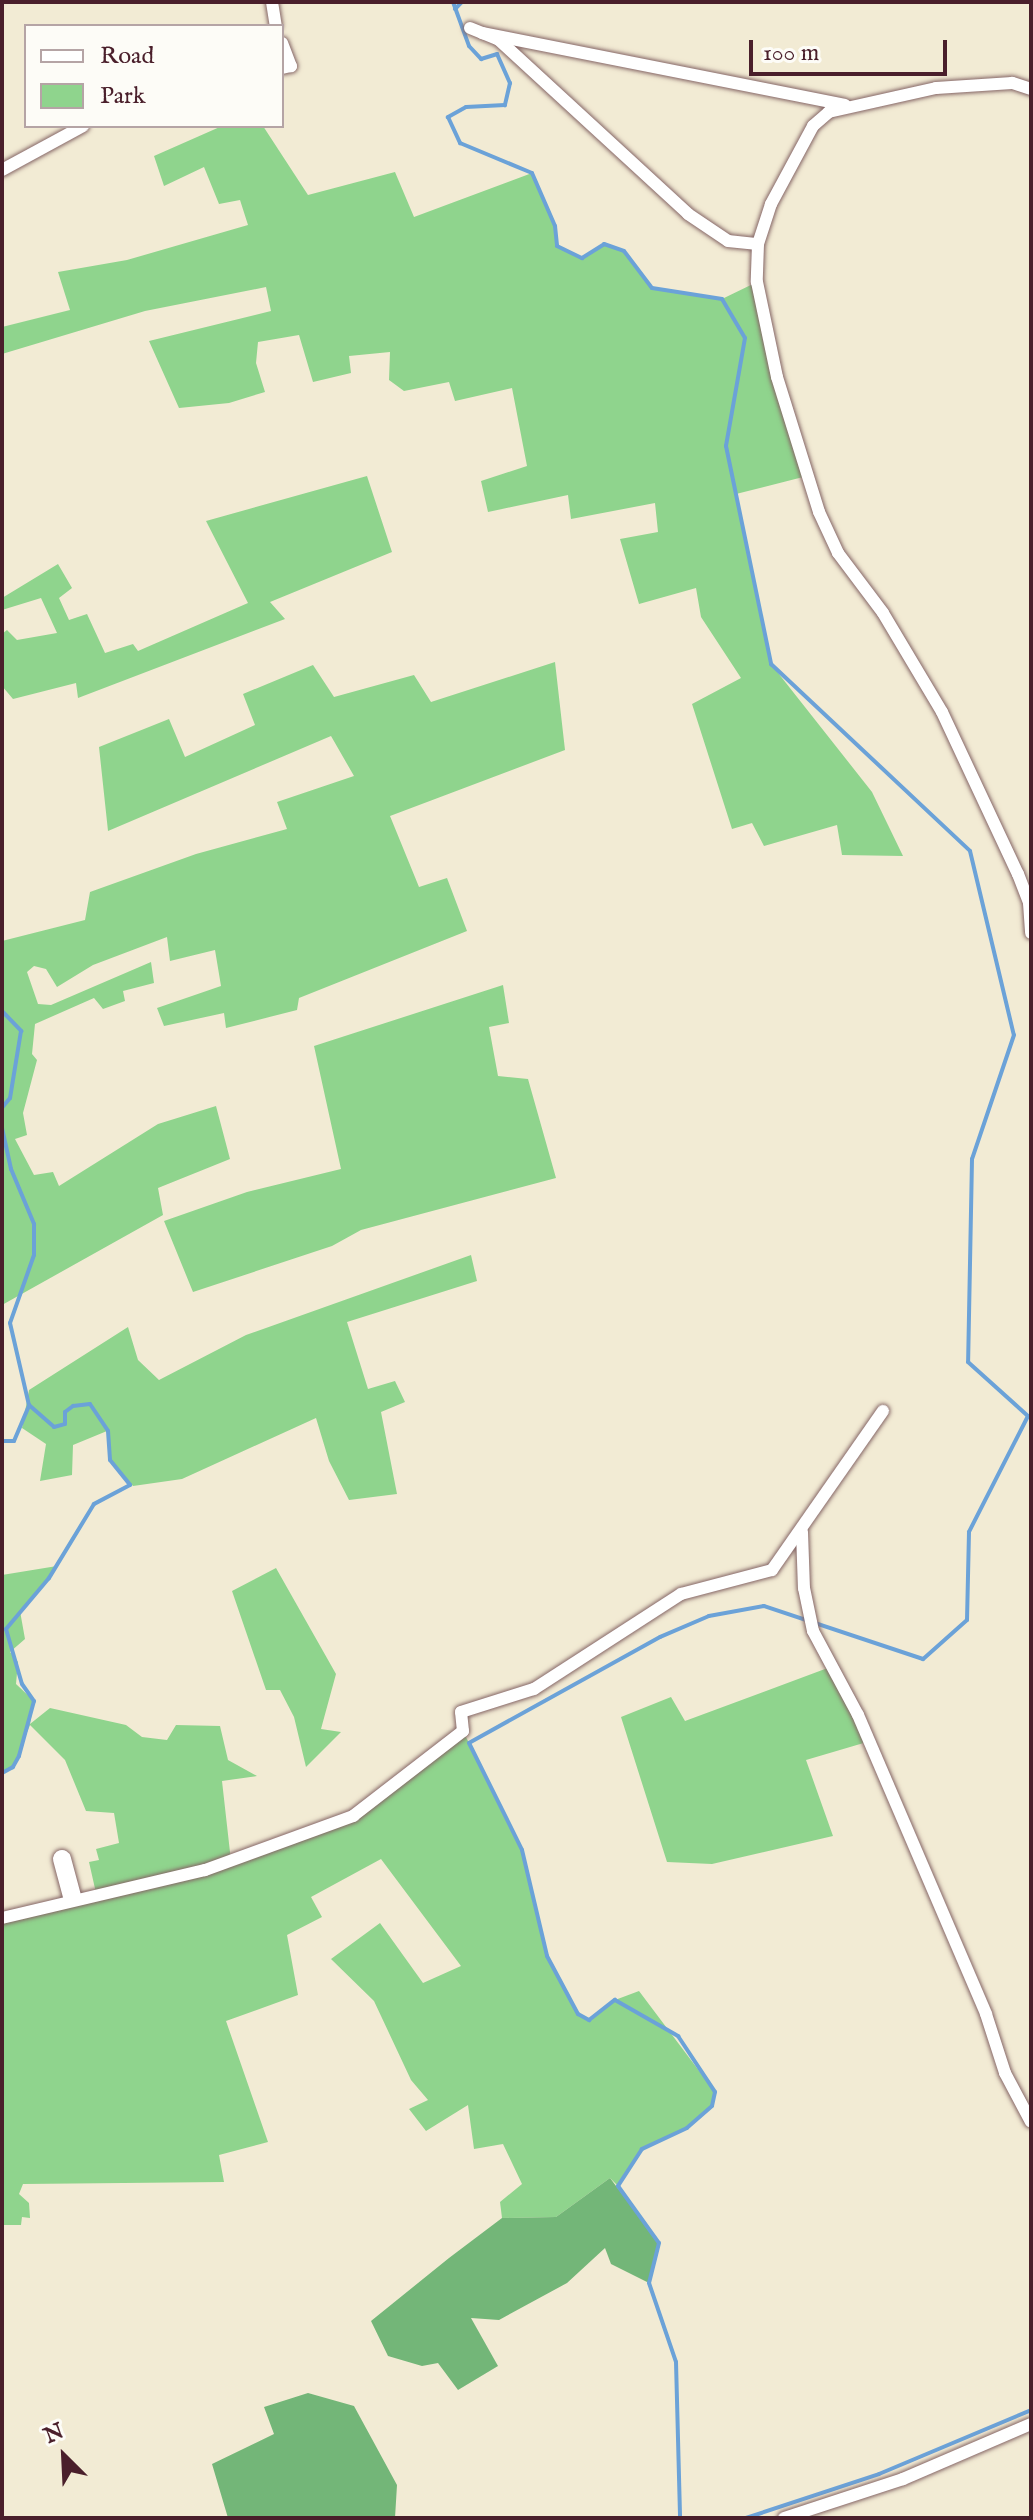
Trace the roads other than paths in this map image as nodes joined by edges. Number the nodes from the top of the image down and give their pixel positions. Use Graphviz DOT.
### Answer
graph roads {
  1 [pos="272,2"];
  2 [pos="276,24"];
  3 [pos="284,48"];
  4 [pos="284,68"];
  5 [pos="1031,89"];
  6 [pos="848,106"];
  7 [pos="79,128"];
  8 [pos="2,170"];
  9 [pos="758,244"];
  10 [pos="1031,933"];
  11 [pos="883,1411"];
  12 [pos="802,1532"];
  13 [pos="62,1859"];
  14 [pos="72,1897"];
  15 [pos="2,1918"];
  16 [pos="1031,2122"];
  17 [pos="1031,2424"];
  18 [pos="784,2518"];
  1 -- 2 [label="street"];
  3 -- 4 [label="street"];
  5 -- 6 [label="street"];
  6 -- 9 [label="street"];
  6 -- 9 [label="street"];
  7 -- 8 [label="street"];
  9 -- 10 [label="street"];
  11 -- 12 [label="street"];
  12 -- 14 [label="street"];
  12 -- 16 [label="street"];
  13 -- 14 [label="street"];
  14 -- 15 [label="street"];
  17 -- 18 [label="street"];
}
